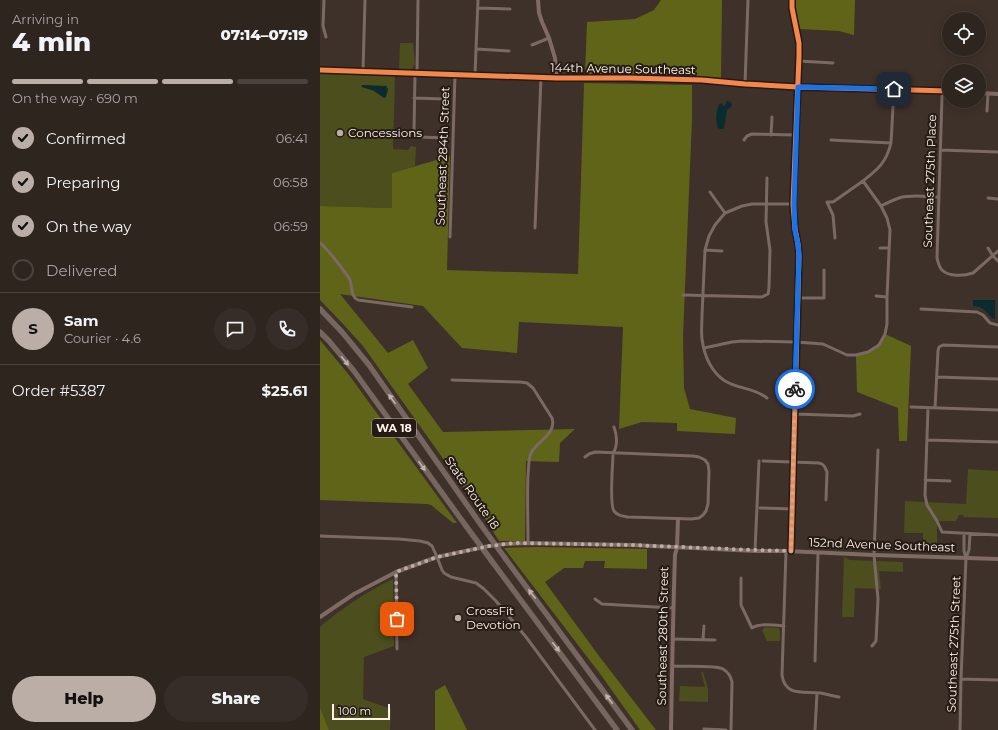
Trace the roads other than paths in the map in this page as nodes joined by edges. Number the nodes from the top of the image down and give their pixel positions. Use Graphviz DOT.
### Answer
graph roads {
  1 [pos="324,0"];
  2 [pos="365,0"];
  3 [pos="418,0"];
  4 [pos="478,0"];
  5 [pos="538,0"];
  6 [pos="748,0"];
  7 [pos="792,0"];
  8 [pos="478,8"];
  9 [pos="510,9"];
  10 [pos="326,37"];
  11 [pos="549,38"];
  12 [pos="532,45"];
  13 [pos="476,49"];
  14 [pos="509,51"];
  15 [pos="799,61"];
  16 [pos="833,63"];
  17 [pos="320,70"];
  18 [pos="363,71"];
  19 [pos="416,73"];
  20 [pos="455,75"];
  21 [pos="475,75"];
  22 [pos="542,77"];
  23 [pos="557,78"];
  24 [pos="745,84"];
  25 [pos="798,87"];
  26 [pos="894,89"];
  27 [pos="942,91"];
  28 [pos="988,93"];
  29 [pos="998,94"];
  30 [pos="942,97"];
  31 [pos="414,98"];
  32 [pos="444,99"];
  33 [pos="987,112"];
  34 [pos="772,117"];
  35 [pos="771,135"];
  36 [pos="796,135"];
  37 [pos="448,138"];
  38 [pos="744,140"];
  39 [pos="831,140"];
  40 [pos="891,143"];
  41 [pos="940,150"];
  42 [pos="998,152"];
  43 [pos="767,178"];
  44 [pos="863,181"];
  45 [pos="710,192"];
  46 [pos="939,197"];
  47 [pos="988,198"];
  48 [pos="998,199"];
  49 [pos="766,204"];
  50 [pos="794,204"];
  51 [pos="881,206"];
  52 [pos="725,213"];
  53 [pos="535,228"];
  54 [pos="450,238"];
  55 [pos="835,238"];
  56 [pos="320,243"];
  57 [pos="880,248"];
  58 [pos="889,248"];
  59 [pos="988,248"];
  60 [pos="705,250"];
  61 [pos="722,251"];
  62 [pos="998,251"];
  63 [pos="993,256"];
  64 [pos="998,261"];
  65 [pos="824,270"];
  66 [pos="683,295"];
  67 [pos="703,296"];
  68 [pos="876,296"];
  69 [pos="887,297"];
  70 [pos="798,298"];
  71 [pos="412,306"];
  72 [pos="320,309"];
  73 [pos="921,309"];
  74 [pos="998,325"];
  75 [pos="320,332"];
  76 [pos="796,342"];
  77 [pos="998,347"];
  78 [pos="704,348"];
  79 [pos="937,377"];
  80 [pos="998,379"];
  81 [pos="452,380"];
  82 [pos="767,398"];
  83 [pos="910,407"];
  84 [pos="928,408"];
  85 [pos="935,408"];
  86 [pos="998,410"];
  87 [pos="795,414"];
  88 [pos="860,414"];
  89 [pos="614,427"];
  90 [pos="927,440"];
  91 [pos="998,442"];
  92 [pos="878,450"];
  93 [pos="613,453"];
  94 [pos="586,457"];
  95 [pos="794,462"];
  96 [pos="925,480"];
  97 [pos="950,481"];
  98 [pos="826,500"];
  99 [pos="760,508"];
  100 [pos="792,509"];
  101 [pos="678,519"];
  102 [pos="964,534"];
  103 [pos="970,534"];
  104 [pos="998,535"];
  105 [pos="320,536"];
  106 [pos="528,543"];
  107 [pos="677,547"];
  108 [pos="755,550"];
  109 [pos="789,551"];
  110 [pos="818,552"];
  111 [pos="874,555"];
  112 [pos="437,557"];
  113 [pos="966,558"];
  114 [pos="998,559"];
  115 [pos="396,572"];
  116 [pos="741,578"];
  117 [pos="595,599"];
  118 [pos="673,608"];
  119 [pos="320,617"];
  120 [pos="704,626"];
  121 [pos="784,626"];
  122 [pos="673,639"];
  123 [pos="703,639"];
  124 [pos="715,640"];
  125 [pos="872,646"];
  126 [pos="397,649"];
  127 [pos="815,661"];
  128 [pos="673,666"];
  129 [pos="961,679"];
  130 [pos="998,680"];
  131 [pos="817,693"];
  132 [pos="839,697"];
  133 [pos="704,729"];
  134 [pos="595,730"];
  135 [pos="617,730"];
  136 [pos="632,730"];
  137 [pos="671,730"];
  138 [pos="726,730"];
  139 [pos="731,730"];
  140 [pos="815,730"];
  141 [pos="960,730"];
  1 -- 10 [label="street"];
  2 -- 18 [label="street"];
  3 -- 19 [label="street"];
  4 -- 8 [label="street"];
  5 -- 11 [label="street"];
  6 -- 24 [label="street"];
  7 -- 15 [label="street"];
  8 -- 9 [label="street"];
  8 -- 13 [label="street"];
  11 -- 12 [label="street"];
  11 -- 23 [label="street"];
  13 -- 14 [label="street"];
  13 -- 21 [label="street"];
  15 -- 16 [label="street"];
  15 -- 25 [label="street"];
  17 -- 18 [label="street, 144th Avenue Southeast"];
  18 -- 19 [label="street, 144th Avenue Southeast"];
  19 -- 20 [label="street, 144th Avenue Southeast"];
  19 -- 31 [label="street"];
  20 -- 21 [label="street, 144th Avenue Southeast"];
  20 -- 54 [label="street, Southeast 284th Street"];
  21 -- 22 [label="street, 144th Avenue Southeast"];
  22 -- 23 [label="street, 144th Avenue Southeast"];
  22 -- 53 [label="street"];
  23 -- 24 [label="street, 144th Avenue Southeast"];
  24 -- 25 [label="street, 144th Avenue Southeast"];
  25 -- 26 [label="street, 144th Avenue Southeast"];
  25 -- 36 [label="street"];
  26 -- 27 [label="street, 144th Avenue Southeast"];
  26 -- 40 [label="street"];
  28 -- 29 [label="street"];
  28 -- 33 [label="street"];
  30 -- 41 [label="street, Southeast 275th Place"];
  31 -- 32 [label="street"];
  31 -- 37 [label="street"];
  34 -- 35 [label="street"];
  35 -- 36 [label="street"];
  35 -- 38 [label="street"];
  36 -- 50 [label="street"];
  39 -- 40 [label="street"];
  40 -- 44 [label="street"];
  41 -- 42 [label="street"];
  41 -- 46 [label="street, Southeast 275th Place"];
  43 -- 49 [label="street"];
  44 -- 51 [label="street"];
  44 -- 55 [label="street"];
  45 -- 52 [label="street"];
  46 -- 51 [label="street"];
  46 -- 63 [label="street, Southeast 275th Place"];
  47 -- 48 [label="street"];
  49 -- 50 [label="street"];
  49 -- 52 [label="street"];
  49 -- 67 [label="street"];
  50 -- 70 [label="street"];
  51 -- 58 [label="street"];
  52 -- 60 [label="street"];
  56 -- 71 [label="street"];
  57 -- 58 [label="street"];
  58 -- 69 [label="street"];
  59 -- 63 [label="street"];
  60 -- 61 [label="street"];
  60 -- 67 [label="street"];
  62 -- 63 [label="street"];
  63 -- 64 [label="street"];
  65 -- 70 [label="street"];
  66 -- 67 [label="street"];
  67 -- 78 [label="street"];
  68 -- 69 [label="street"];
  69 -- 76 [label="street"];
  70 -- 76 [label="street"];
  136 -- 72 [label="highway, State Route 18 / WA 18, one-way, bridge"];
  73 -- 74 [label="street"];
  75 -- 135 [label="highway, State Route 18 / WA 18, one-way, bridge"];
  76 -- 78 [label="street"];
  76 -- 87 [label="street"];
  77 -- 79 [label="street"];
  78 -- 82 [label="street"];
  79 -- 80 [label="street"];
  79 -- 85 [label="street"];
  81 -- 106 [label="street"];
  83 -- 84 [label="street"];
  84 -- 85 [label="street"];
  84 -- 90 [label="street"];
  85 -- 86 [label="street"];
  87 -- 88 [label="street"];
  87 -- 95 [label="street"];
  89 -- 93 [label="street"];
  90 -- 91 [label="street"];
  90 -- 96 [label="street"];
  92 -- 111 [label="street"];
  93 -- 94 [label="street"];
  93 -- 101 [label="street"];
  93 -- 101 [label="street"];
  95 -- 98 [label="street"];
  95 -- 100 [label="street"];
  95 -- 108 [label="street"];
  96 -- 97 [label="street"];
  96 -- 102 [label="street"];
  99 -- 100 [label="street"];
  100 -- 109 [label="street"];
  101 -- 107 [label="street, Southeast 280th Street"];
  102 -- 103 [label="street"];
  102 -- 113 [label="street, Southeast 275th Street"];
  103 -- 104 [label="street"];
  103 -- 113 [label="street, Southeast 275th Street"];
  105 -- 112 [label="street"];
  106 -- 107 [label="street, 152nd Avenue Southeast"];
  106 -- 112 [label="street, 152nd Avenue Southeast"];
  107 -- 108 [label="street, 152nd Avenue Southeast"];
  107 -- 118 [label="street, Southeast 280th Street"];
  108 -- 109 [label="street, 152nd Avenue Southeast"];
  109 -- 110 [label="street, 152nd Avenue Southeast"];
  109 -- 121 [label="street"];
  110 -- 111 [label="street, 152nd Avenue Southeast"];
  110 -- 127 [label="street"];
  111 -- 113 [label="street, 152nd Avenue Southeast"];
  111 -- 125 [label="street"];
  112 -- 115 [label="street, 152nd Avenue Southeast"];
  112 -- 134 [label="street"];
  113 -- 114 [label="street, 152nd Avenue Southeast"];
  113 -- 129 [label="street, Southeast 275th Street"];
  115 -- 119 [label="street, 152nd Avenue Southeast"];
  115 -- 126 [label="street"];
  116 -- 121 [label="street"];
  117 -- 118 [label="street"];
  118 -- 122 [label="street, Southeast 280th Street"];
  120 -- 123 [label="street"];
  121 -- 131 [label="street"];
  122 -- 123 [label="street"];
  122 -- 128 [label="street, Southeast 280th Street"];
  123 -- 124 [label="street"];
  128 -- 137 [label="street, Southeast 280th Street"];
  128 -- 139 [label="street"];
  129 -- 130 [label="street"];
  129 -- 141 [label="street, Southeast 275th Street"];
  131 -- 132 [label="street"];
  131 -- 140 [label="street"];
  133 -- 138 [label="street"];
}
